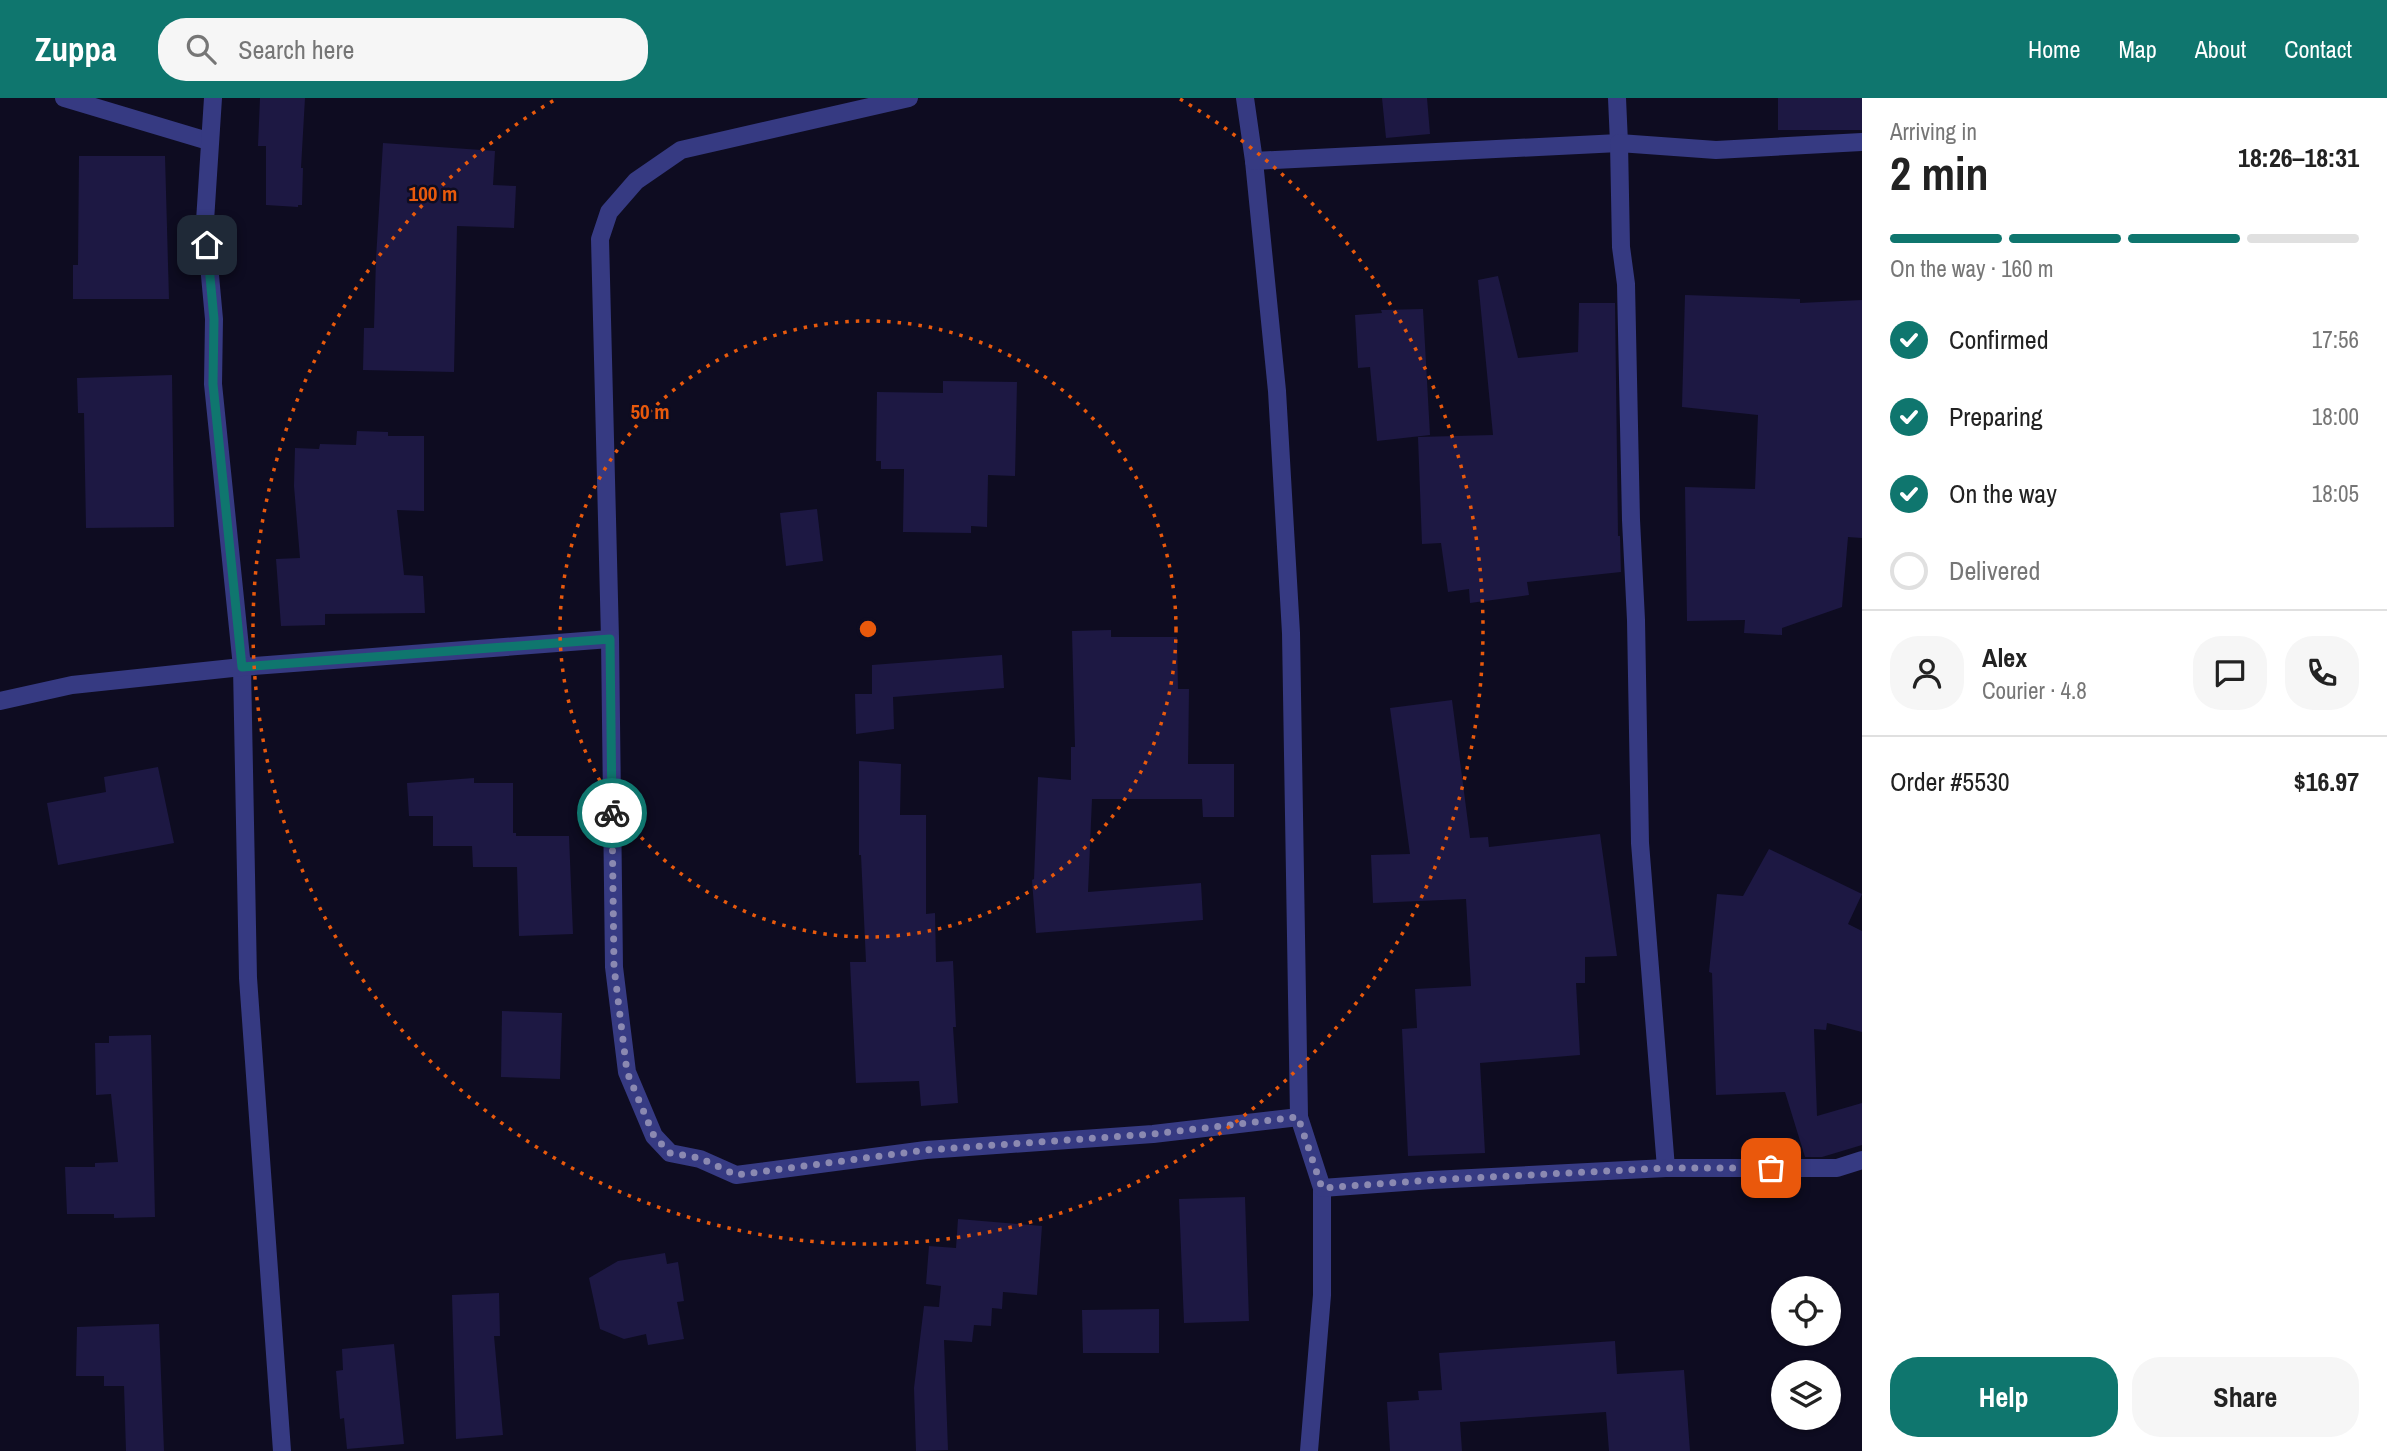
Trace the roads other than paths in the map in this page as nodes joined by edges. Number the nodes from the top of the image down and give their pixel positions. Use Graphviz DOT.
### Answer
graph roads {
  1 [pos="64,98"];
  2 [pos="213,98"];
  3 [pos="909,98"];
  4 [pos="1245,98"];
  5 [pos="1617,98"];
  6 [pos="208,141"];
  7 [pos="1862,142"];
  8 [pos="1619,144"];
  9 [pos="1254,161"];
  10 [pos="610,639"];
  11 [pos="242,667"];
  12 [pos="0,701"];
  13 [pos="1298,1117"];
  14 [pos="1862,1160"];
  15 [pos="1666,1168"];
  16 [pos="1322,1188"];
  17 [pos="282,1451"];
  18 [pos="1309,1451"];
  1 -- 6 [label="street"];
  2 -- 6 [label="street"];
  3 -- 10 [label="street"];
  4 -- 9 [label="street"];
  5 -- 8 [label="street"];
  6 -- 11 [label="street"];
  7 -- 8 [label="street"];
  8 -- 9 [label="street"];
  8 -- 15 [label="street"];
  9 -- 13 [label="street"];
  10 -- 11 [label="street"];
  10 -- 13 [label="street"];
  11 -- 12 [label="street"];
  11 -- 17 [label="street"];
  13 -- 16 [label="street"];
  14 -- 15 [label="street"];
  15 -- 16 [label="street"];
  16 -- 18 [label="street"];
}
